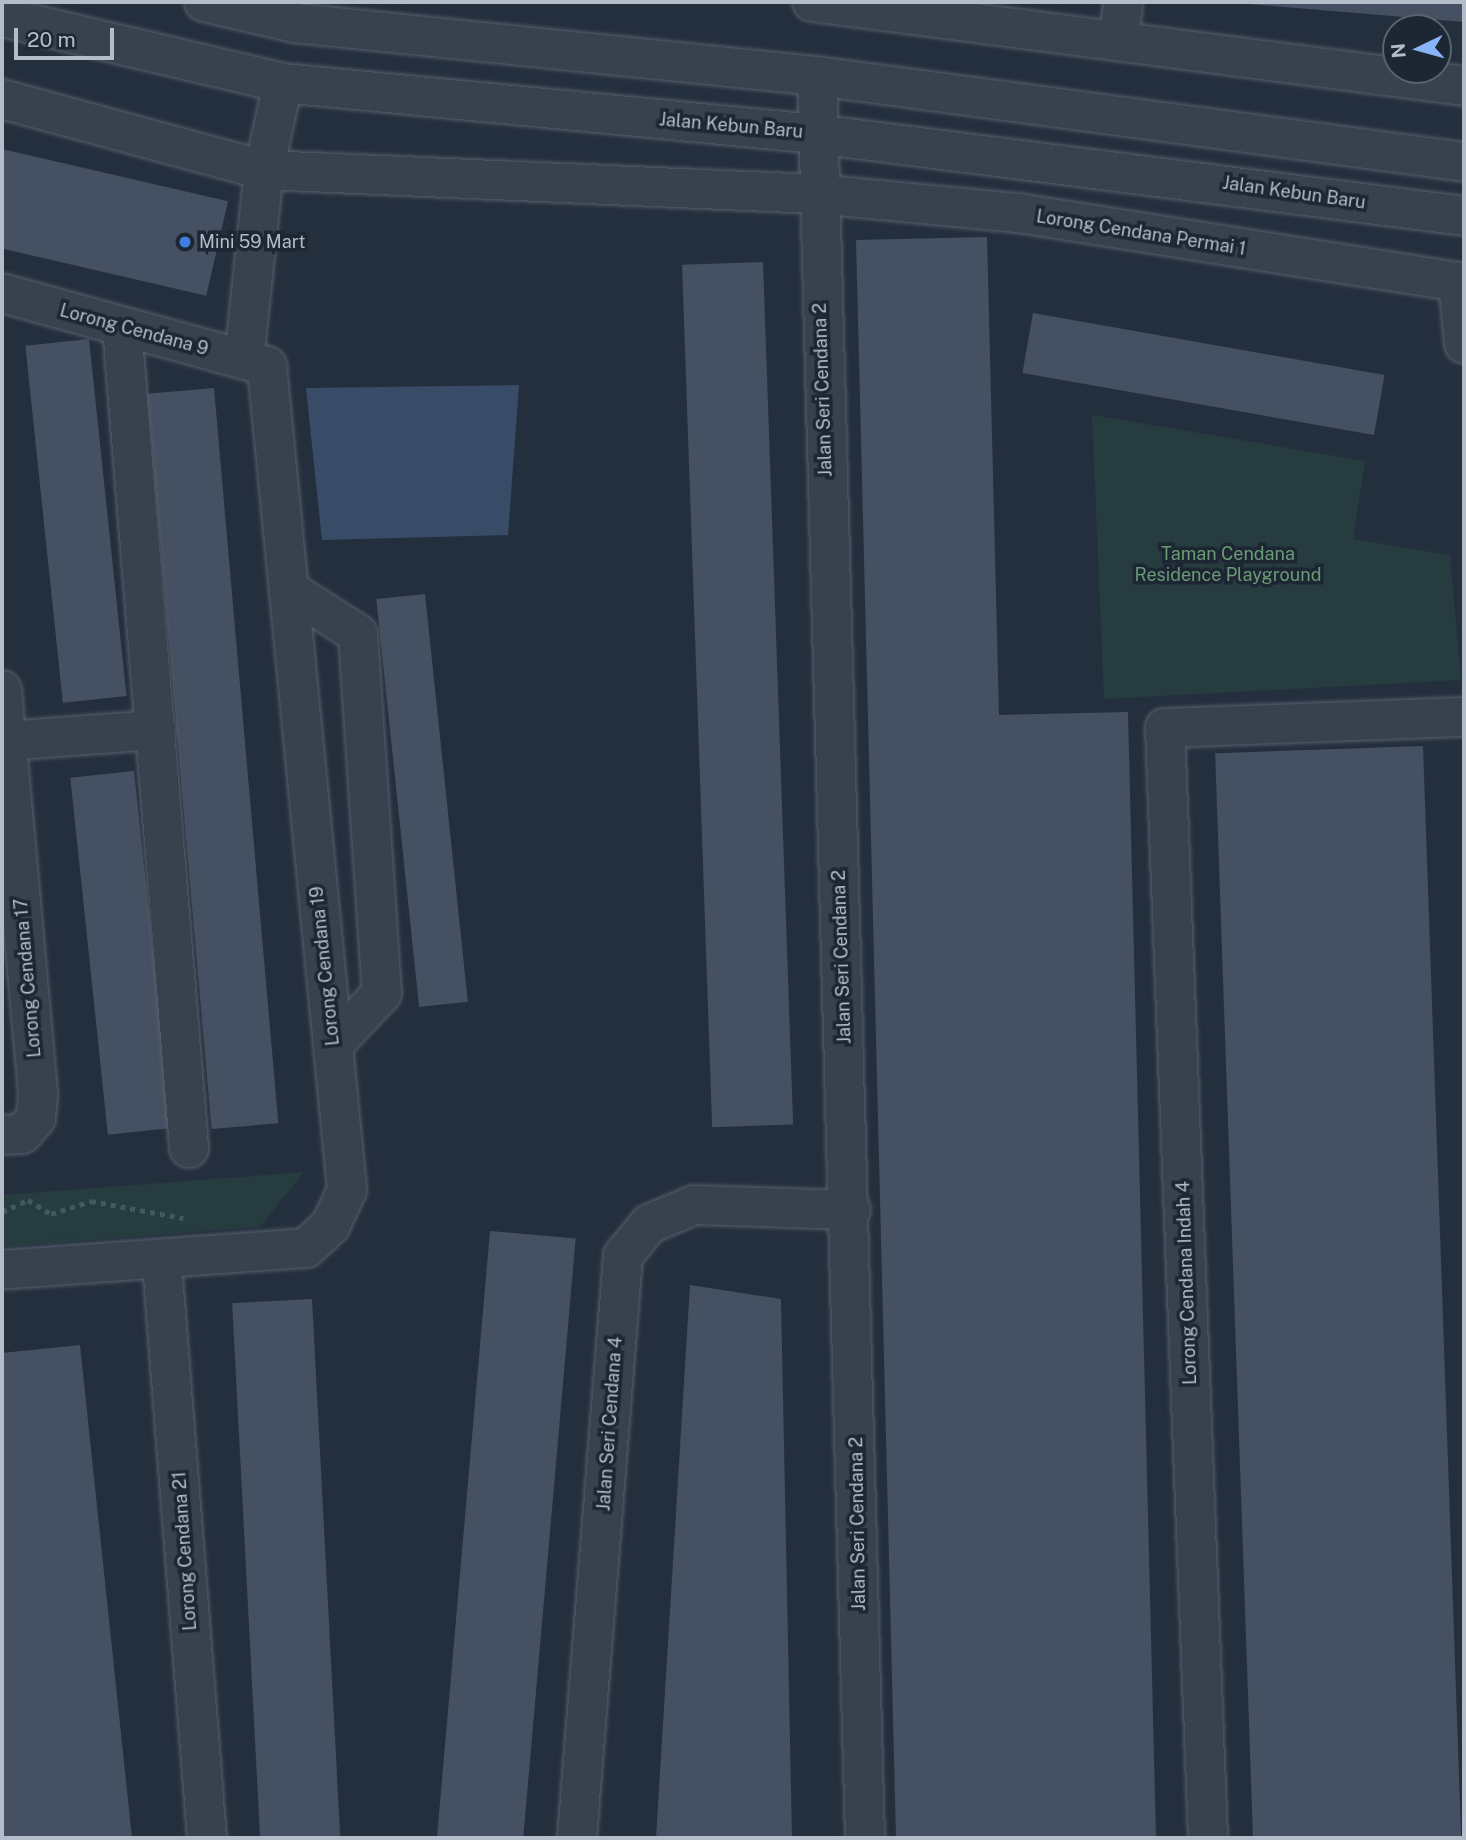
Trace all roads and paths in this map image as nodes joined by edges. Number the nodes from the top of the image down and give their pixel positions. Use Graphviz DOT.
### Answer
graph roads {
  1 [pos="204,2"];
  2 [pos="812,2"];
  3 [pos="1124,2"];
  4 [pos="2,17"];
  5 [pos="1119,41"];
  6 [pos="817,76"];
  7 [pos="283,83"];
  8 [pos="1464,86"];
  9 [pos="2,99"];
  10 [pos="816,134"];
  11 [pos="1464,162"];
  12 [pos="264,170"];
  13 [pos="817,194"];
  14 [pos="1464,216"];
  15 [pos="1461,283"];
  16 [pos="2,293"];
  17 [pos="122,327"];
  18 [pos="1464,344"];
  19 [pos="256,363"];
  20 [pos="289,590"];
  21 [pos="2,690"];
  22 [pos="1464,717"];
  23 [pos="157,730"];
  24 [pos="6,741"];
  25 [pos="333,1045"];
  26 [pos="12,1135"];
  27 [pos="189,1148"];
  28 [pos="851,1210"];
  29 [pos="2,1212"];
  30 [pos="186,1219"];
  31 [pos="162,1263"];
  32 [pos="2,1270"];
  33 [pos="207,1838"];
  34 [pos="577,1838"];
  35 [pos="865,1838"];
  36 [pos="1208,1838"];
  1 -- 6 [label="street"];
  2 -- 5 [label="street"];
  3 -- 5 [label="street"];
  4 -- 7 [label="street, Jalan Kebun Baru"];
  5 -- 8 [label="street"];
  6 -- 10 [label="street, Jalan Seri Cendana 2"];
  6 -- 11 [label="street"];
  7 -- 10 [label="street, Jalan Kebun Baru"];
  7 -- 12 [label="street, Lorong Cendana 19"];
  9 -- 12 [label="street, Lorong Cendana Permai 1"];
  10 -- 13 [label="street, Jalan Seri Cendana 2"];
  10 -- 14 [label="street, Jalan Kebun Baru"];
  12 -- 13 [label="street, Lorong Cendana Permai 1"];
  12 -- 19 [label="street, Lorong Cendana 19"];
  13 -- 15 [label="street, Lorong Cendana Permai 1"];
  13 -- 28 [label="street, Jalan Seri Cendana 2"];
  15 -- 18 [label="street"];
  16 -- 17 [label="street, Lorong Cendana 9"];
  17 -- 19 [label="street, Lorong Cendana 9"];
  17 -- 23 [label="street"];
  19 -- 20 [label="street, Lorong Cendana 19"];
  20 -- 25 [label="street, Lorong Cendana 19"];
  20 -- 25 [label="street"];
  21 -- 24 [label="street, Lorong Cendana 17"];
  22 -- 36 [label="street, Lorong Cendana Indah 4"];
  23 -- 24 [label="street"];
  23 -- 27 [label="street"];
  24 -- 26 [label="street, Lorong Cendana 17"];
  25 -- 31 [label="street, Lorong Cendana 19"];
  28 -- 34 [label="street, Jalan Seri Cendana 4"];
  28 -- 35 [label="street, Jalan Seri Cendana 2"];
  29 -- 30 [label="path"];
  31 -- 32 [label="street, Lorong Cendana 19"];
  31 -- 33 [label="street, Lorong Cendana 21"];
}
